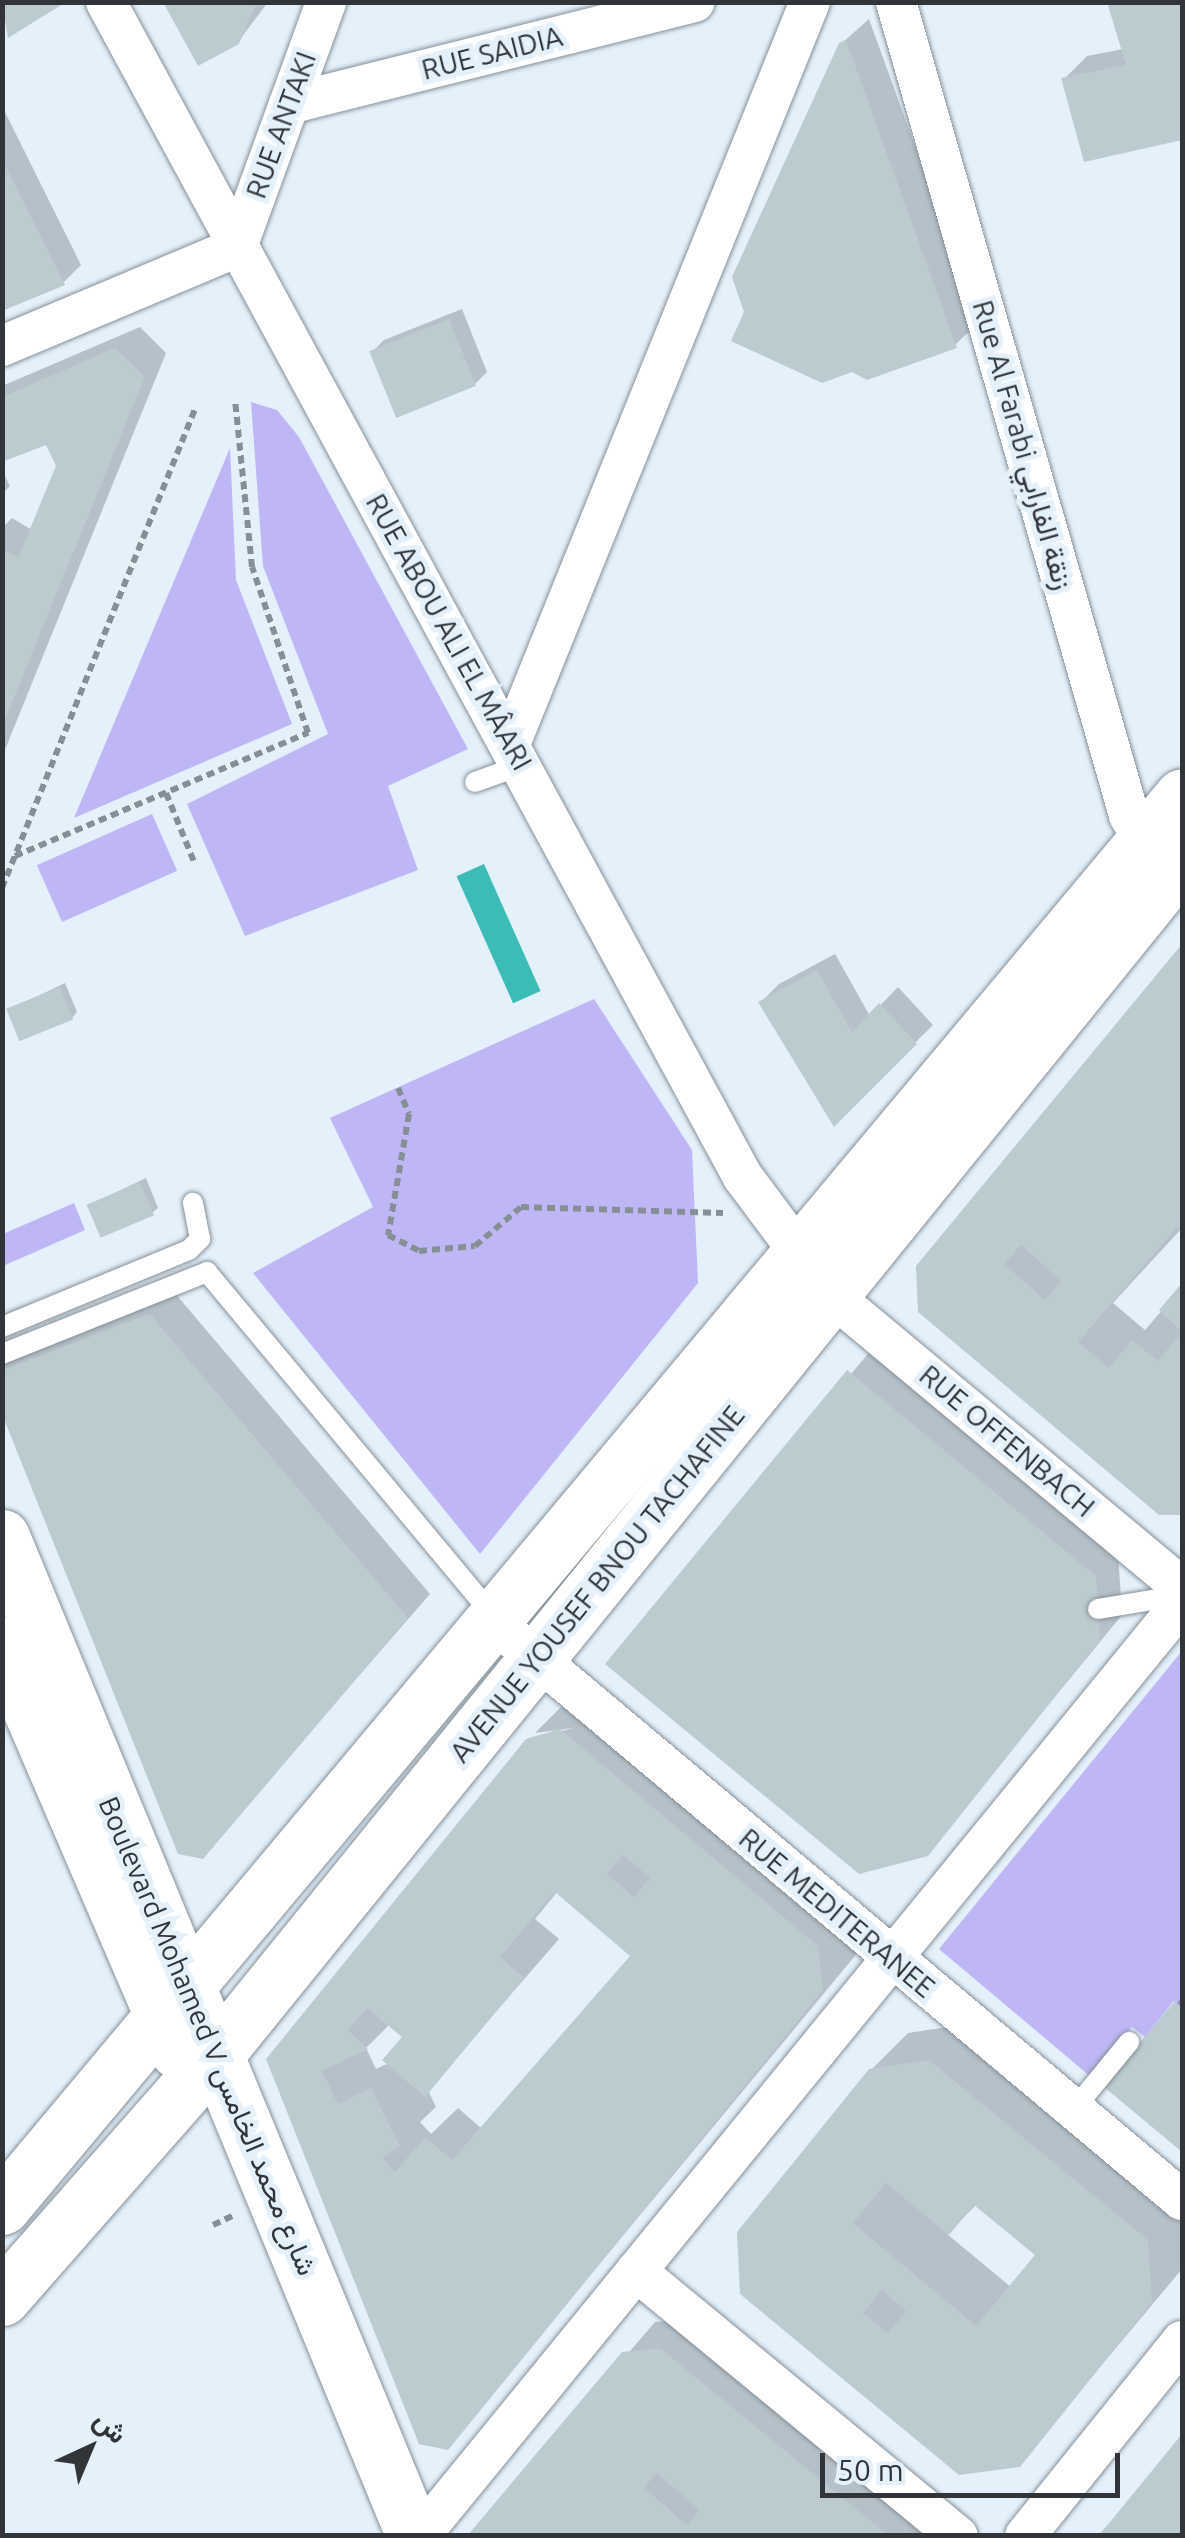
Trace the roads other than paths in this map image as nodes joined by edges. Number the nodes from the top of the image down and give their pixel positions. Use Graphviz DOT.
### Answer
graph roads {
  1 [pos="106,2"];
  2 [pos="326,2"];
  3 [pos="694,2"];
  4 [pos="810,2"];
  5 [pos="896,2"];
  6 [pos="289,104"];
  7 [pos="237,247"];
  8 [pos="2,346"];
  9 [pos="516,754"];
  10 [pos="474,782"];
  11 [pos="1182,796"];
  12 [pos="1164,862"];
  13 [pos="193,1203"];
  14 [pos="816,1276"];
  15 [pos="2,1327"];
  16 [pos="2,1354"];
  17 [pos="2,1536"];
  18 [pos="1182,1591"];
  19 [pos="1182,1602"];
  20 [pos="1098,1609"];
  21 [pos="497,1620"];
  22 [pos="2,1644"];
  23 [pos="534,1661"];
  24 [pos="892,1958"];
  25 [pos="177,2005"];
  26 [pos="1129,2042"];
  27 [pos="205,2068"];
  28 [pos="1074,2109"];
  29 [pos="1182,2200"];
  30 [pos="2,2207"];
  31 [pos="636,2271"];
  32 [pos="2,2298"];
  33 [pos="1182,2341"];
  34 [pos="374,2536"];
  35 [pos="417,2536"];
  36 [pos="958,2536"];
  37 [pos="1024,2536"];
  1 -- 7 [label="street, RUE ABOU ALI EL MÂARI"];
  2 -- 6 [label="street, RUE ANTAKI"];
  3 -- 6 [label="street, RUE SAIDIA"];
  4 -- 9 [label="street"];
  5 -- 12 [label="street, Rue Al Farabi زنقة الفارابي"];
  6 -- 7 [label="street, RUE ANTAKI"];
  7 -- 8 [label="street"];
  7 -- 9 [label="street, RUE ABOU ALI EL MÂARI"];
  9 -- 10 [label="lane"];
  9 -- 14 [label="street, RUE ABOU ALI EL MÂARI"];
  11 -- 12 [label="main road, AVENUE YOUSEF BNOU TACHAFINE"];
  12 -- 14 [label="main road, AVENUE YOUSEF BNOU TACHAFINE"];
  13 -- 15 [label="lane"];
  14 -- 18 [label="street, RUE OFFENBACH"];
  14 -- 21 [label="main road, AVENUE YOUSEF BNOU TACHAFINE"];
  14 -- 23 [label="main road, AVENUE YOUSEF BNOU TACHAFINE"];
  16 -- 21 [label="lane"];
  17 -- 25 [label="main road, Boulevard Mohamed V شارع محمد الخامس"];
  18 -- 20 [label="lane"];
  19 -- 24 [label="street"];
  21 -- 23 [label="street, RUE MEDITERANEE"];
  21 -- 25 [label="main road, AVENUE YOUSEF BNOU TACHAFINE"];
  22 -- 25 [label="main road, Boulevard Mohamed V شارع محمد الخامس"];
  23 -- 24 [label="street, RUE MEDITERANEE"];
  23 -- 27 [label="main road, AVENUE YOUSEF BNOU TACHAFINE"];
  24 -- 28 [label="street, RUE MEDITERANEE"];
  24 -- 31 [label="street"];
  25 -- 27 [label="main road, Boulevard Mohamed V شارع محمد الخامس"];
  25 -- 30 [label="main road, AVENUE YOUSEF BNOU TACHAFINE"];
  26 -- 28 [label="lane"];
  27 -- 32 [label="main road, AVENUE YOUSEF BNOU TACHAFINE"];
  27 -- 34 [label="main road, Boulevard Mohamed V شارع محمد الخامس"];
  27 -- 35 [label="main road, Boulevard Mohamed V شارع محمد الخامس"];
  28 -- 29 [label="street, RUE MEDITERANEE"];
  31 -- 35 [label="street"];
  31 -- 36 [label="street"];
  33 -- 37 [label="street"];
}
